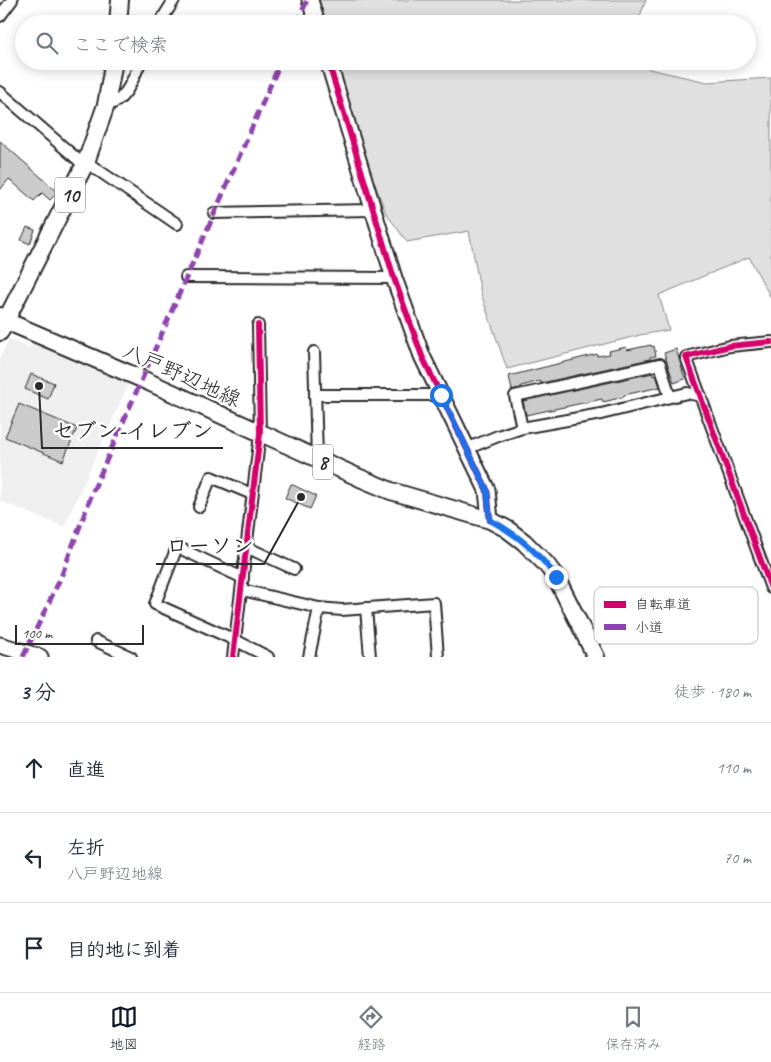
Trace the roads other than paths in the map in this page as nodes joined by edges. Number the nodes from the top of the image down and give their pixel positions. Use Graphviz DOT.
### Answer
graph roads {
  1 [pos="12,0"];
  2 [pos="120,0"];
  3 [pos="174,0"];
  4 [pos="310,0"];
  5 [pos="1,13"];
  6 [pos="119,15"];
  7 [pos="165,15"];
  8 [pos="314,15"];
  9 [pos="112,70"];
  10 [pos="137,70"];
  11 [pos="331,70"];
  12 [pos="0,92"];
  13 [pos="106,105"];
  14 [pos="85,163"];
  15 [pos="372,210"];
  16 [pos="214,212"];
  17 [pos="177,224"];
  18 [pos="186,277"];
  19 [pos="394,278"];
  20 [pos="2,323"];
  21 [pos="258,325"];
  22 [pos="771,342"];
  23 [pos="314,352"];
  24 [pos="315,395"];
  25 [pos="441,395"];
  26 [pos="701,396"];
  27 [pos="670,397"];
  28 [pos="522,428"];
  29 [pos="260,434"];
  30 [pos="466,449"];
  31 [pos="317,459"];
  32 [pos="252,494"];
  33 [pos="199,507"];
  34 [pos="490,520"];
  35 [pos="246,547"];
  36 [pos="294,569"];
  37 [pos="243,578"];
  38 [pos="771,588"];
  39 [pos="242,590"];
  40 [pos="319,608"];
  41 [pos="366,608"];
  42 [pos="235,640"];
  43 [pos="96,641"];
  44 [pos="0,645"];
  45 [pos="40,657"];
  46 [pos="131,657"];
  47 [pos="232,657"];
  48 [pos="268,657"];
  49 [pos="309,657"];
  50 [pos="370,657"];
  51 [pos="438,657"];
  52 [pos="596,657"];
  1 -- 5 [label="street"];
  2 -- 6 [label="main road"];
  3 -- 7 [label="street"];
  4 -- 8 [label="street"];
  9 -- 13 [label="main road, 10"];
  10 -- 13 [label="street"];
  11 -- 15 [label="street"];
  12 -- 14 [label="street"];
  13 -- 14 [label="main road, 10"];
  14 -- 17 [label="street"];
  14 -- 20 [label="main road, 10"];
  15 -- 16 [label="street"];
  15 -- 19 [label="street"];
  18 -- 19 [label="street"];
  19 -- 25 [label="street"];
  20 -- 29 [label="main road, 八戸野辺地線 / 8"];
  21 -- 29 [label="street"];
  22 -- 26 [label="street"];
  23 -- 24 [label="street"];
  24 -- 25 [label="street"];
  24 -- 31 [label="street"];
  25 -- 30 [label="street"];
  26 -- 27 [label="street"];
  26 -- 38 [label="street"];
  27 -- 28 [label="street"];
  27 -- 28 [label="street"];
  28 -- 30 [label="street"];
  29 -- 31 [label="main road, 八戸野辺地線 / 8"];
  29 -- 32 [label="street"];
  30 -- 34 [label="street"];
  31 -- 34 [label="main road, 八戸野辺地線 / 8"];
  32 -- 33 [label="street"];
  32 -- 35 [label="street"];
  34 -- 52 [label="main road, 八戸野辺地線 / 8"];
  35 -- 36 [label="street"];
  35 -- 37 [label="street"];
  37 -- 39 [label="street"];
  37 -- 42 [label="street"];
  39 -- 40 [label="street"];
  39 -- 42 [label="street"];
  40 -- 41 [label="street"];
  40 -- 49 [label="street"];
  41 -- 50 [label="street"];
  41 -- 51 [label="street"];
  42 -- 47 [label="street"];
  42 -- 48 [label="street"];
  43 -- 46 [label="street"];
  44 -- 45 [label="street"];
}
